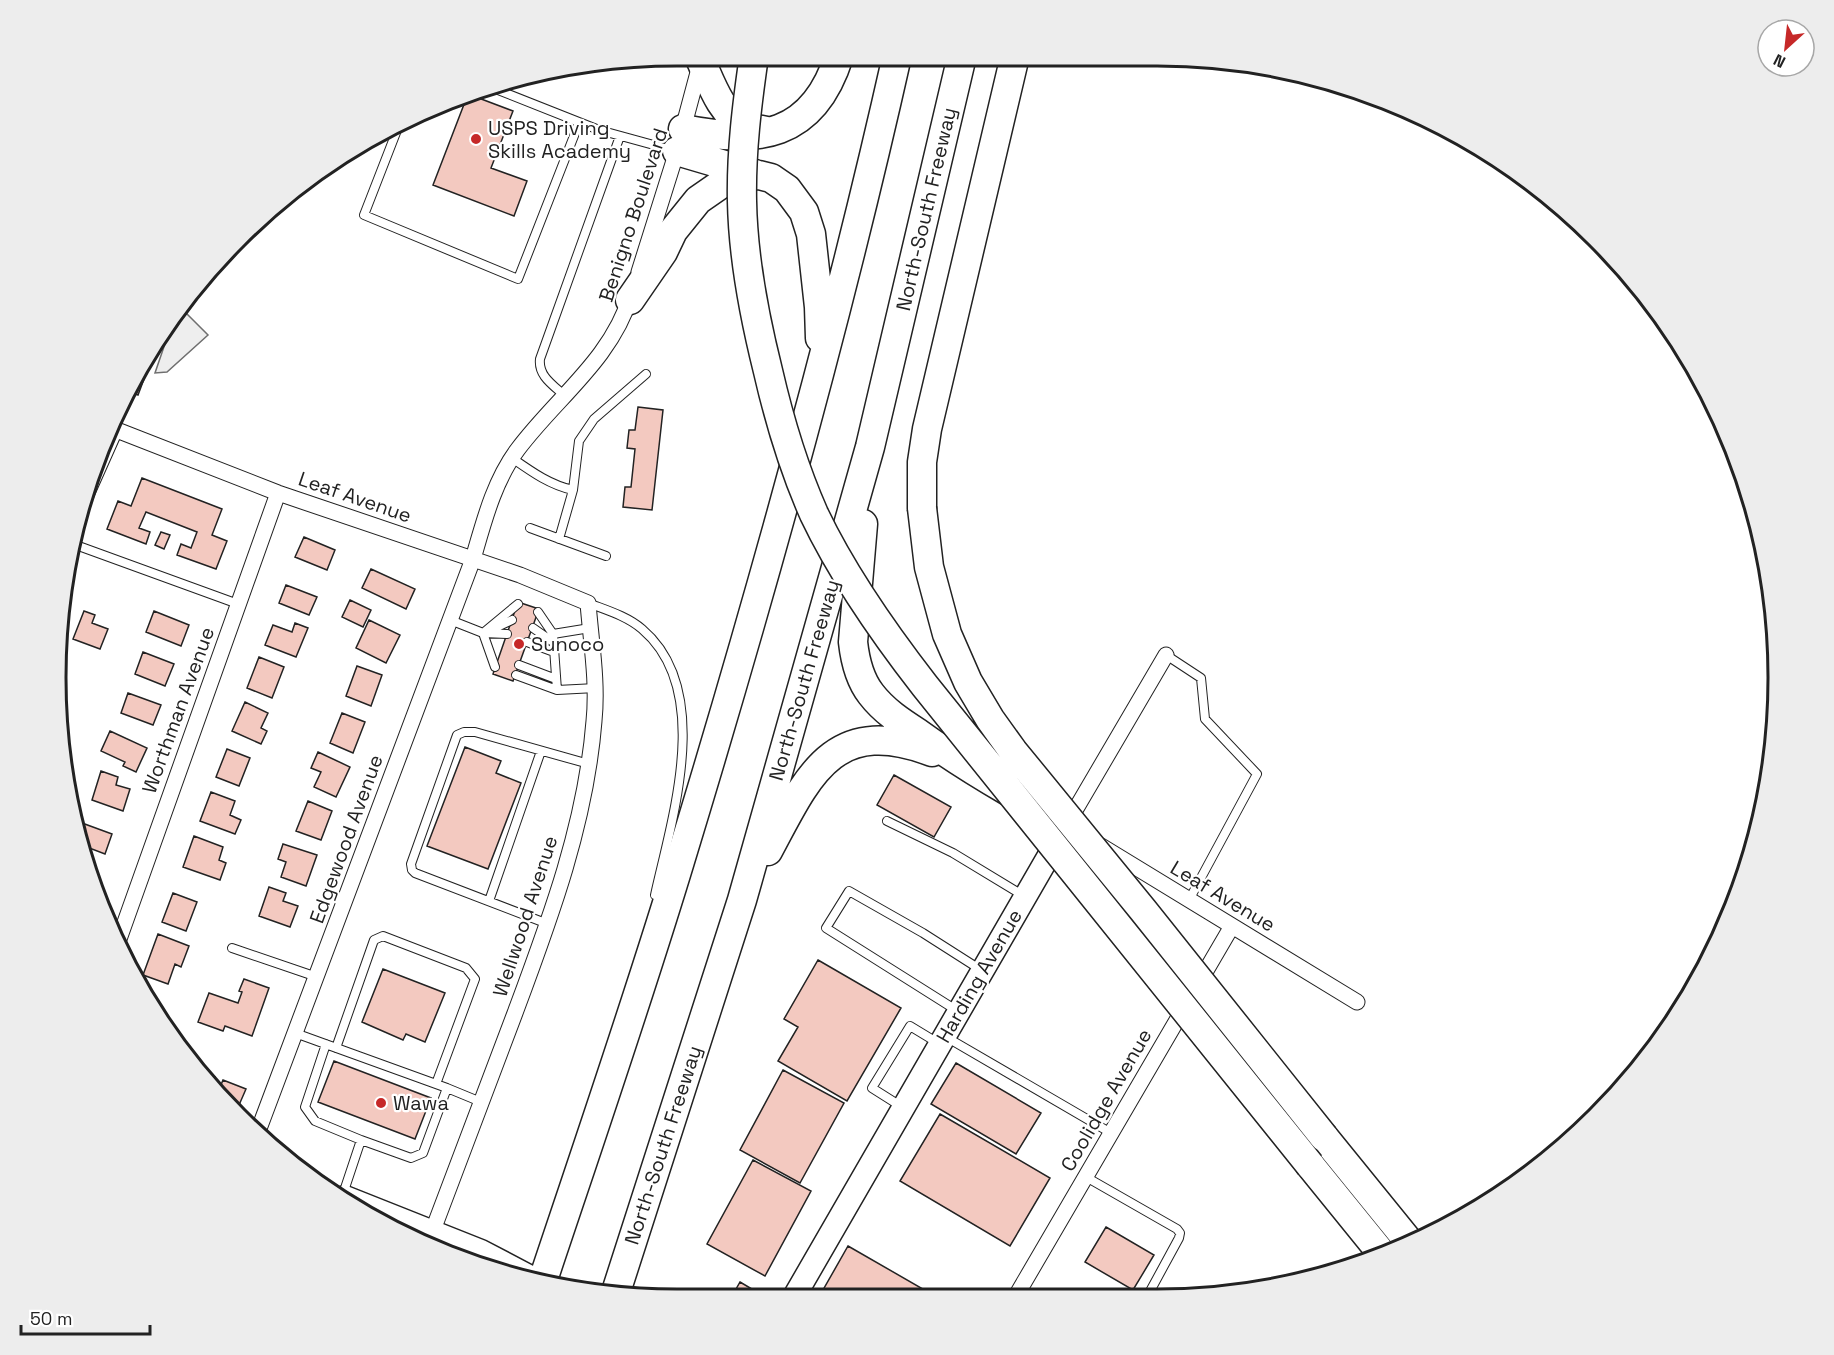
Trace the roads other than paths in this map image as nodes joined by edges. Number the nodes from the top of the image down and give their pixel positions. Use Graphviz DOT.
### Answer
graph roads {
  1 [pos="700,66"];
  2 [pos="705,66"];
  3 [pos="753,66"];
  4 [pos="835,66"];
  5 [pos="895,66"];
  6 [pos="960,66"];
  7 [pos="1013,66"];
  8 [pos="502,92"];
  9 [pos="579,123"];
  10 [pos="772,132"];
  11 [pos="394,136"];
  12 [pos="620,136"];
  13 [pos="680,140"];
  14 [pos="759,175"];
  15 [pos="630,300"];
  16 [pos="821,370"];
  17 [pos="646,374"];
  18 [pos="565,397"];
  19 [pos="119,431"];
  20 [pos="870,447"];
  21 [pos="512,458"];
  22 [pos="573,490"];
  23 [pos="278,492"];
  24 [pos="531,528"];
  25 [pos="559,539"];
  26 [pos="81,547"];
  27 [pos="606,556"];
  28 [pos="473,559"];
  29 [pos="588,603"];
  30 [pos="238,604"];
  31 [pos="518,604"];
  32 [pos="538,612"];
  33 [pos="450,620"];
  34 [pos="512,620"];
  35 [pos="532,628"];
  36 [pos="590,628"];
  37 [pos="483,633"];
  38 [pos="507,634"];
  39 [pos="553,638"];
  40 [pos="527,642"];
  41 [pos="554,652"];
  42 [pos="1166,655"];
  43 [pos="498,658"];
  44 [pos="519,666"];
  45 [pos="495,667"];
  46 [pos="516,675"];
  47 [pos="556,679"];
  48 [pos="596,688"];
  49 [pos="557,690"];
  50 [pos="541,751"];
  51 [pos="589,764"];
  52 [pos="961,764"];
  53 [pos="887,821"];
  54 [pos="1067,825"];
  55 [pos="1025,897"];
  56 [pos="742,900"];
  57 [pos="1189,900"];
  58 [pos="489,901"];
  59 [pos="653,906"];
  60 [pos="548,924"];
  61 [pos="1232,926"];
  62 [pos="122,932"];
  63 [pos="646,939"];
  64 [pos="232,948"];
  65 [pos="982,971"];
  66 [pos="316,977"];
  67 [pos="1357,1002"];
  68 [pos="959,1012"];
  69 [pos="627,1029"];
  70 [pos="295,1033"];
  71 [pos="942,1040"];
  72 [pos="326,1044"];
  73 [pos="336,1048"];
  74 [pos="436,1084"];
  75 [pos="447,1088"];
  76 [pos="481,1102"];
  77 [pos="903,1108"];
  78 [pos="261,1125"];
  79 [pos="1111,1133"];
  80 [pos="361,1140"];
  81 [pos="1086,1177"];
  82 [pos="346,1191"];
  83 [pos="371,1206"];
  84 [pos="433,1230"];
  85 [pos="1404,1236"];
  86 [pos="1377,1248"];
  87 [pos="512,1266"];
  88 [pos="544,1274"];
  89 [pos="618,1286"];
  90 [pos="799,1289"];
  91 [pos="1020,1289"];
  92 [pos="1151,1289"];
  1 -- 13 [label="street, Benigno Boulevard"];
  2 -- 10 [label="highway"];
  3 -- 86 [label="highway, bridge"];
  4 -- 10 [label="highway"];
  5 -- 16 [label="highway"];
  6 -- 20 [label="highway, North-South Freeway"];
  7 -- 85 [label="highway, bridge"];
  8 -- 9 [label="lane"];
  9 -- 11 [label="lane"];
  9 -- 12 [label="lane"];
  10 -- 13 [label="highway"];
  12 -- 13 [label="lane"];
  12 -- 18 [label="lane"];
  13 -- 14 [label="highway"];
  13 -- 15 [label="street, Benigno Boulevard"];
  14 -- 15 [label="highway"];
  14 -- 16 [label="highway"];
  15 -- 18 [label="street, Benigno Boulevard"];
  16 -- 69 [label="highway"];
  17 -- 22 [label="lane"];
  18 -- 21 [label="street, Benigno Boulevard"];
  19 -- 23 [label="street, Leaf Avenue"];
  20 -- 52 [label="highway"];
  20 -- 56 [label="highway, North-South Freeway"];
  21 -- 22 [label="lane"];
  21 -- 28 [label="street, Benigno Boulevard"];
  22 -- 25 [label="lane"];
  23 -- 28 [label="street, Leaf Avenue"];
  23 -- 30 [label="street, Worthman Avenue"];
  24 -- 25 [label="lane"];
  25 -- 27 [label="lane"];
  26 -- 30 [label="lane"];
  28 -- 29 [label="street, Leaf Avenue"];
  28 -- 33 [label="street, Edgewood Avenue"];
  29 -- 36 [label="street, Wellwood Avenue"];
  29 -- 59 [label="lane"];
  30 -- 62 [label="street, Worthman Avenue"];
  31 -- 37 [label="lane"];
  32 -- 39 [label="lane"];
  33 -- 37 [label="lane"];
  33 -- 66 [label="street, Edgewood Avenue"];
  34 -- 37 [label="lane"];
  35 -- 39 [label="lane"];
  36 -- 39 [label="lane"];
  36 -- 48 [label="street, Wellwood Avenue"];
  37 -- 38 [label="lane"];
  37 -- 43 [label="lane"];
  37 -- 45 [label="lane"];
  39 -- 41 [label="lane"];
  40 -- 41 [label="lane"];
  41 -- 47 [label="lane"];
  42 -- 54 [label="street, Harding Avenue"];
  42 -- 57 [label="lane"];
  44 -- 47 [label="lane"];
  46 -- 49 [label="lane"];
  47 -- 49 [label="lane"];
  48 -- 49 [label="lane"];
  48 -- 51 [label="street, Wellwood Avenue"];
  50 -- 51 [label="lane"];
  50 -- 58 [label="lane"];
  50 -- 58 [label="lane"];
  51 -- 60 [label="street, Wellwood Avenue"];
  52 -- 54 [label="highway"];
  52 -- 56 [label="highway"];
  53 -- 55 [label="lane"];
  54 -- 55 [label="main road, Harding Avenue"];
  54 -- 57 [label="street, Leaf Avenue"];
  55 -- 65 [label="main road, Harding Avenue"];
  56 -- 89 [label="highway, North-South Freeway"];
  57 -- 61 [label="street, Leaf Avenue"];
  58 -- 60 [label="lane"];
  60 -- 76 [label="street, Wellwood Avenue"];
  61 -- 67 [label="street, Leaf Avenue"];
  61 -- 79 [label="street, Coolidge Avenue"];
  63 -- 69 [label="lane"];
  64 -- 66 [label="lane"];
  65 -- 68 [label="main road, Harding Avenue"];
  65 -- 68 [label="lane"];
  66 -- 70 [label="street, Edgewood Avenue"];
  68 -- 71 [label="main road, Harding Avenue"];
  69 -- 88 [label="highway"];
  70 -- 72 [label="lane"];
  70 -- 78 [label="street, Edgewood Avenue"];
  71 -- 77 [label="main road, Harding Avenue"];
  71 -- 77 [label="lane"];
  71 -- 79 [label="lane"];
  72 -- 73 [label="lane"];
  72 -- 80 [label="lane"];
  73 -- 74 [label="lane"];
  73 -- 74 [label="lane"];
  74 -- 75 [label="lane"];
  75 -- 76 [label="lane"];
  75 -- 80 [label="lane"];
  76 -- 84 [label="street, Wellwood Avenue"];
  77 -- 90 [label="main road, Harding Avenue"];
  79 -- 81 [label="street, Coolidge Avenue"];
  80 -- 82 [label="lane"];
  81 -- 91 [label="street, Coolidge Avenue"];
  81 -- 92 [label="lane"];
  83 -- 84 [label="main road"];
  84 -- 87 [label="main road"];
}
